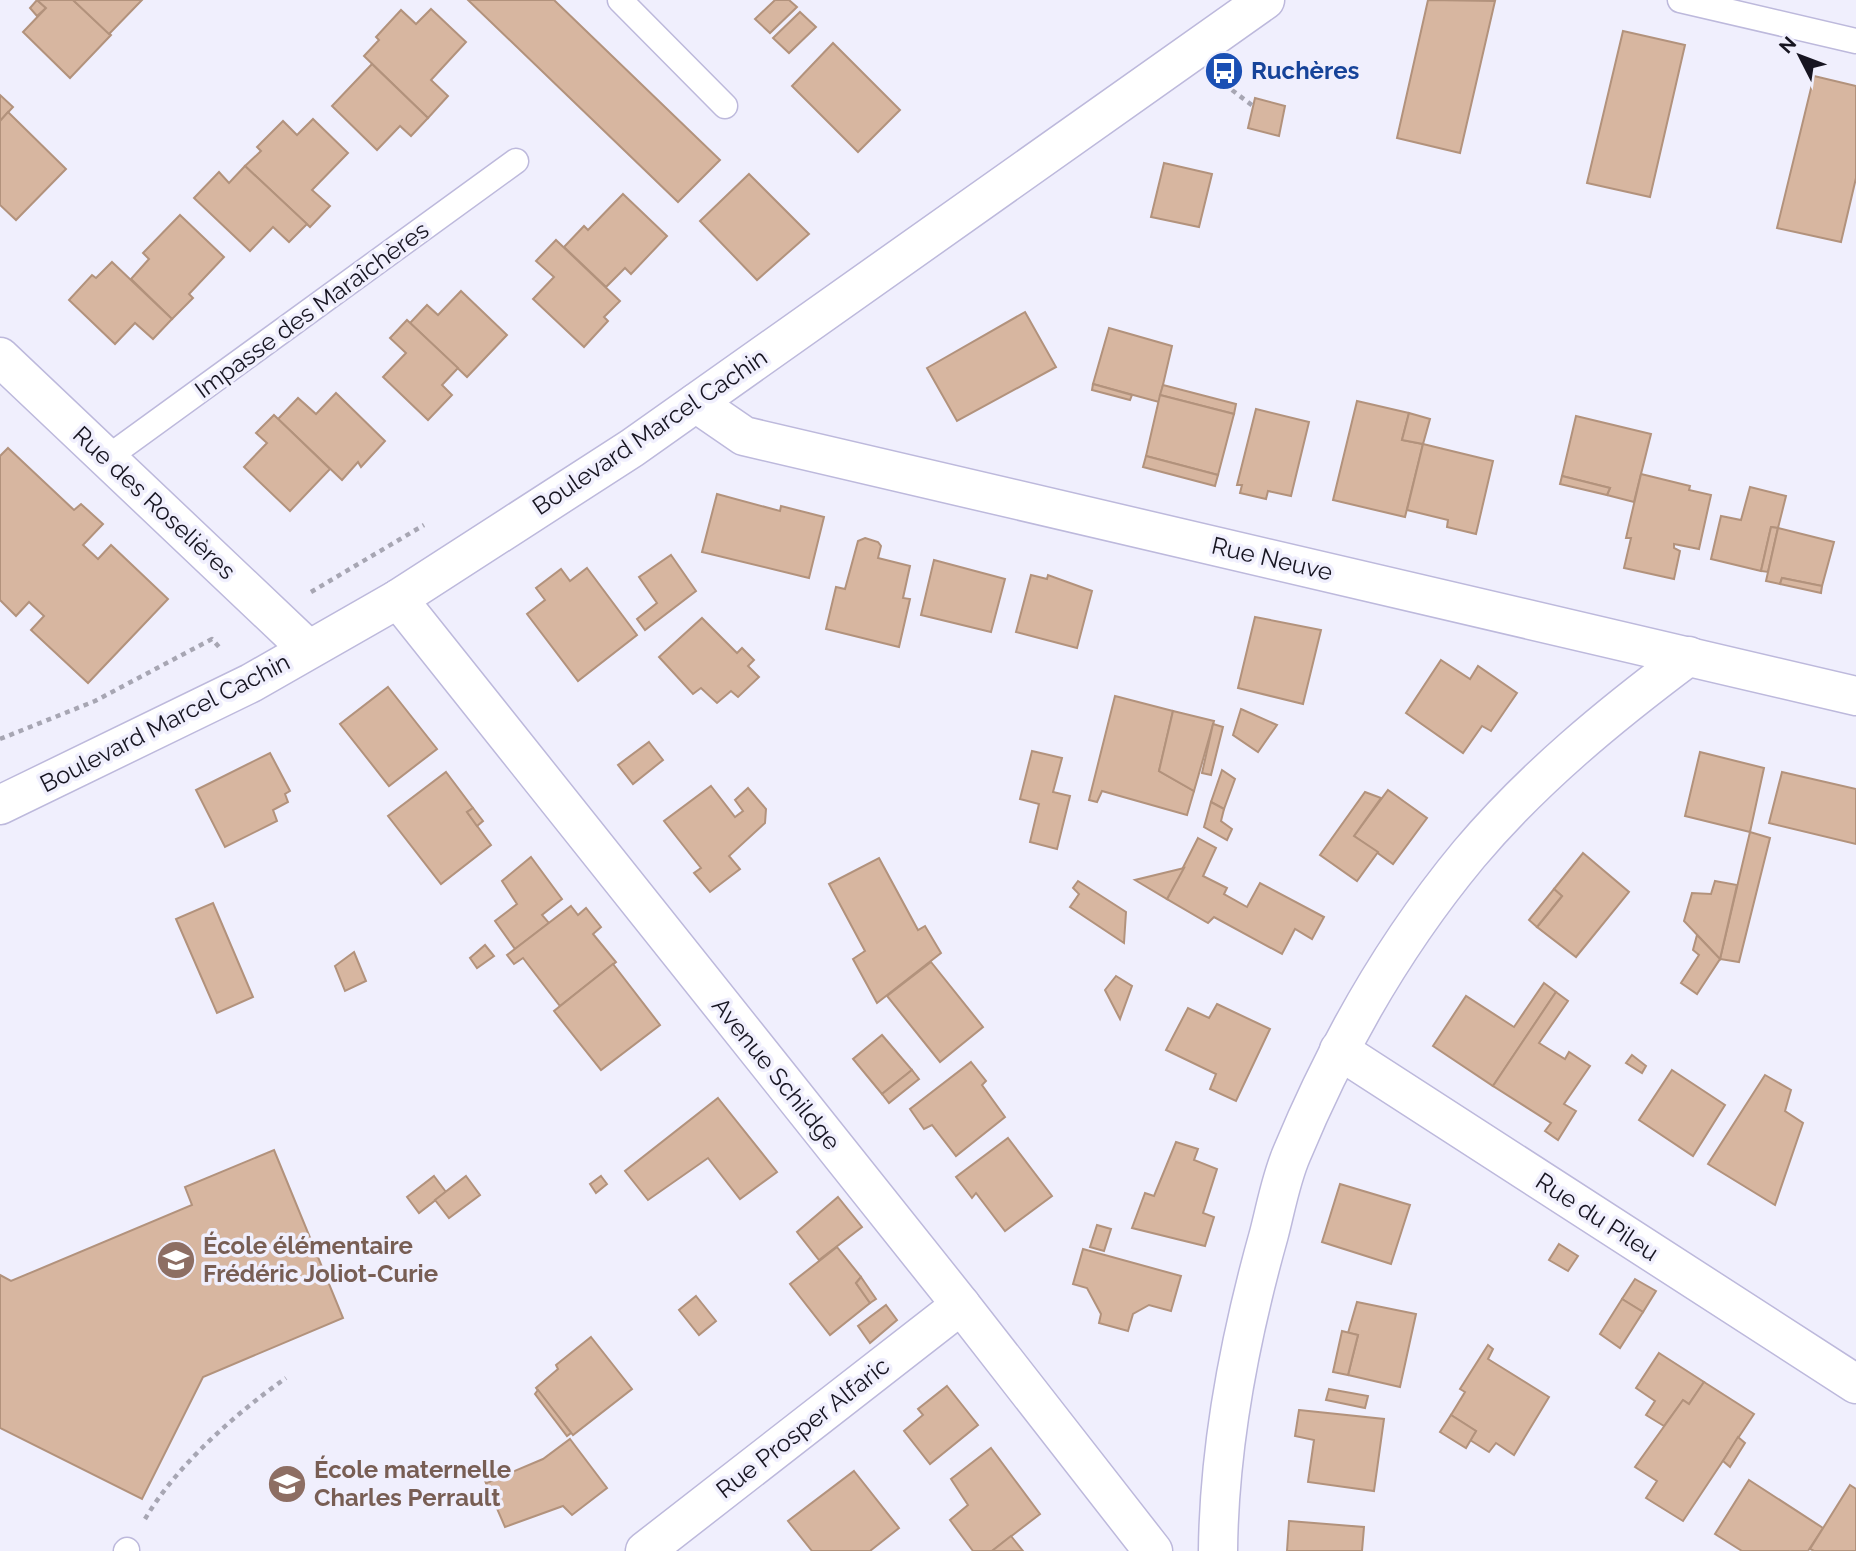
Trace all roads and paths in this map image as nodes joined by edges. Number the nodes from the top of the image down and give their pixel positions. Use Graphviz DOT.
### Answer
graph roads {
  1 [pos="620,0"];
  2 [pos="1265,0"];
  3 [pos="1680,0"];
  4 [pos="1856,41"];
  5 [pos="725,106"];
  6 [pos="516,161"];
  7 [pos="0,357"];
  8 [pos="696,403"];
  9 [pos="107,458"];
  10 [pos="398,599"];
  11 [pos="223,637"];
  12 [pos="212,639"];
  13 [pos="308,649"];
  14 [pos="1689,656"];
  15 [pos="251,683"];
  16 [pos="1856,696"];
  17 [pos="0,739"];
  18 [pos="0,805"];
  19 [pos="1339,1050"];
  20 [pos="961,1305"];
  21 [pos="286,1378"];
  22 [pos="1856,1384"];
  23 [pos="127,1550"];
  24 [pos="645,1551"];
  25 [pos="1153,1551"];
  26 [pos="1218,1551"];
  1 -- 5 [label="lane"];
  2 -- 8 [label="street, Boulevard Marcel Cachin"];
  3 -- 4 [label="lane"];
  6 -- 9 [label="lane, Impasse des Maraîchères"];
  7 -- 9 [label="street, Rue des Roselières"];
  8 -- 10 [label="street, Boulevard Marcel Cachin"];
  8 -- 14 [label="street, Rue Neuve"];
  9 -- 13 [label="street, Rue des Roselières"];
  10 -- 13 [label="street, Boulevard Marcel Cachin"];
  10 -- 20 [label="street, Avenue Schildge"];
  11 -- 12 [label="path"];
  12 -- 15 [label="path"];
  12 -- 17 [label="path"];
  13 -- 15 [label="street, Boulevard Marcel Cachin"];
  14 -- 16 [label="street, Rue Neuve"];
  14 -- 19 [label="street"];
  15 -- 18 [label="street, Boulevard Marcel Cachin"];
  19 -- 22 [label="street, Rue du Pileu"];
  19 -- 26 [label="street"];
  20 -- 24 [label="street, Rue Prosper Alfaric"];
  20 -- 25 [label="street, Avenue Schildge"];
  21 -- 23 [label="path"];
}
